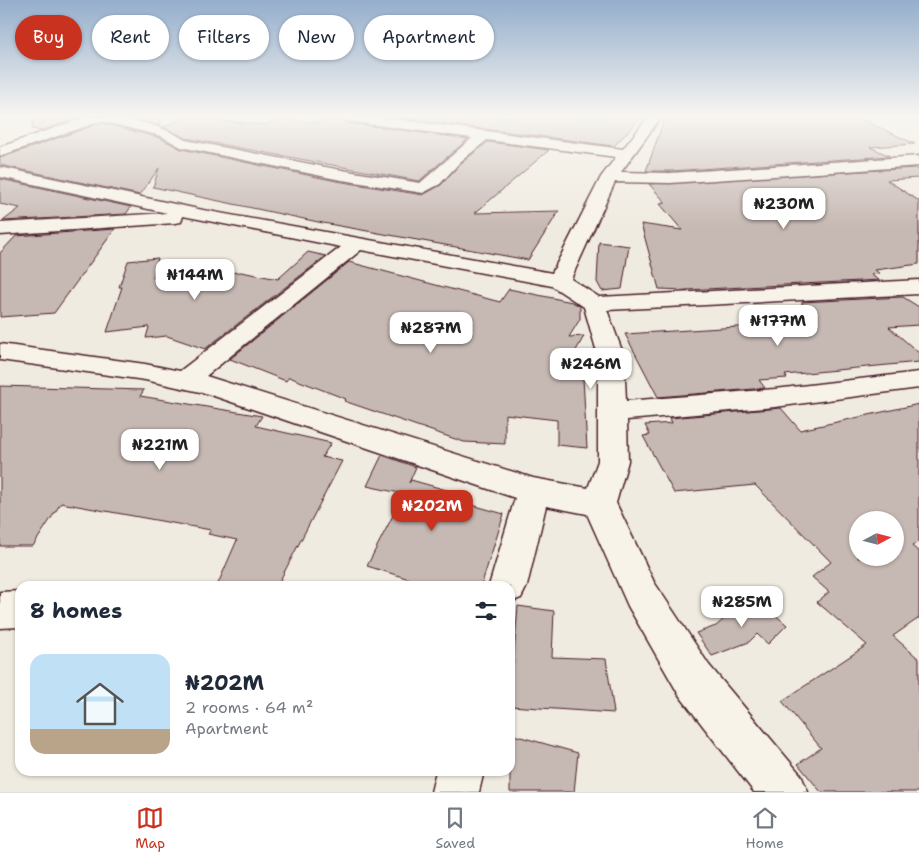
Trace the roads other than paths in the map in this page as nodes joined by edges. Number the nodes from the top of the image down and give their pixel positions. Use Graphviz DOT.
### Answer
graph roads {
  1 [pos="236,154"];
  2 [pos="461,154"];
  3 [pos="625,154"];
  4 [pos="919,161"];
  5 [pos="0,172"];
  6 [pos="610,177"];
  7 [pos="204,216"];
  8 [pos="0,229"];
  9 [pos="357,244"];
  10 [pos="559,281"];
  11 [pos="919,287"];
  12 [pos="594,304"];
  13 [pos="0,352"];
  14 [pos="185,380"];
  15 [pos="919,380"];
  16 [pos="613,412"];
  17 [pos="533,491"];
  18 [pos="599,503"];
  19 [pos="509,581"];
  20 [pos="15,609"];
  21 [pos="0,610"];
  22 [pos="459,776"];
  23 [pos="455,792"];
  24 [pos="784,792"];
  1 -- 2 [label="street"];
  3 -- 6 [label="street"];
  4 -- 6 [label="street"];
  5 -- 7 [label="street"];
  6 -- 10 [label="street"];
  7 -- 8 [label="street"];
  7 -- 9 [label="street"];
  9 -- 10 [label="street"];
  9 -- 14 [label="street"];
  10 -- 12 [label="street"];
  11 -- 12 [label="street"];
  12 -- 16 [label="street"];
  13 -- 14 [label="street"];
  14 -- 17 [label="street"];
  15 -- 16 [label="street"];
  16 -- 18 [label="street"];
  17 -- 18 [label="street"];
  17 -- 19 [label="street"];
  18 -- 24 [label="street"];
  20 -- 21 [label="street"];
  22 -- 23 [label="street"];
}
